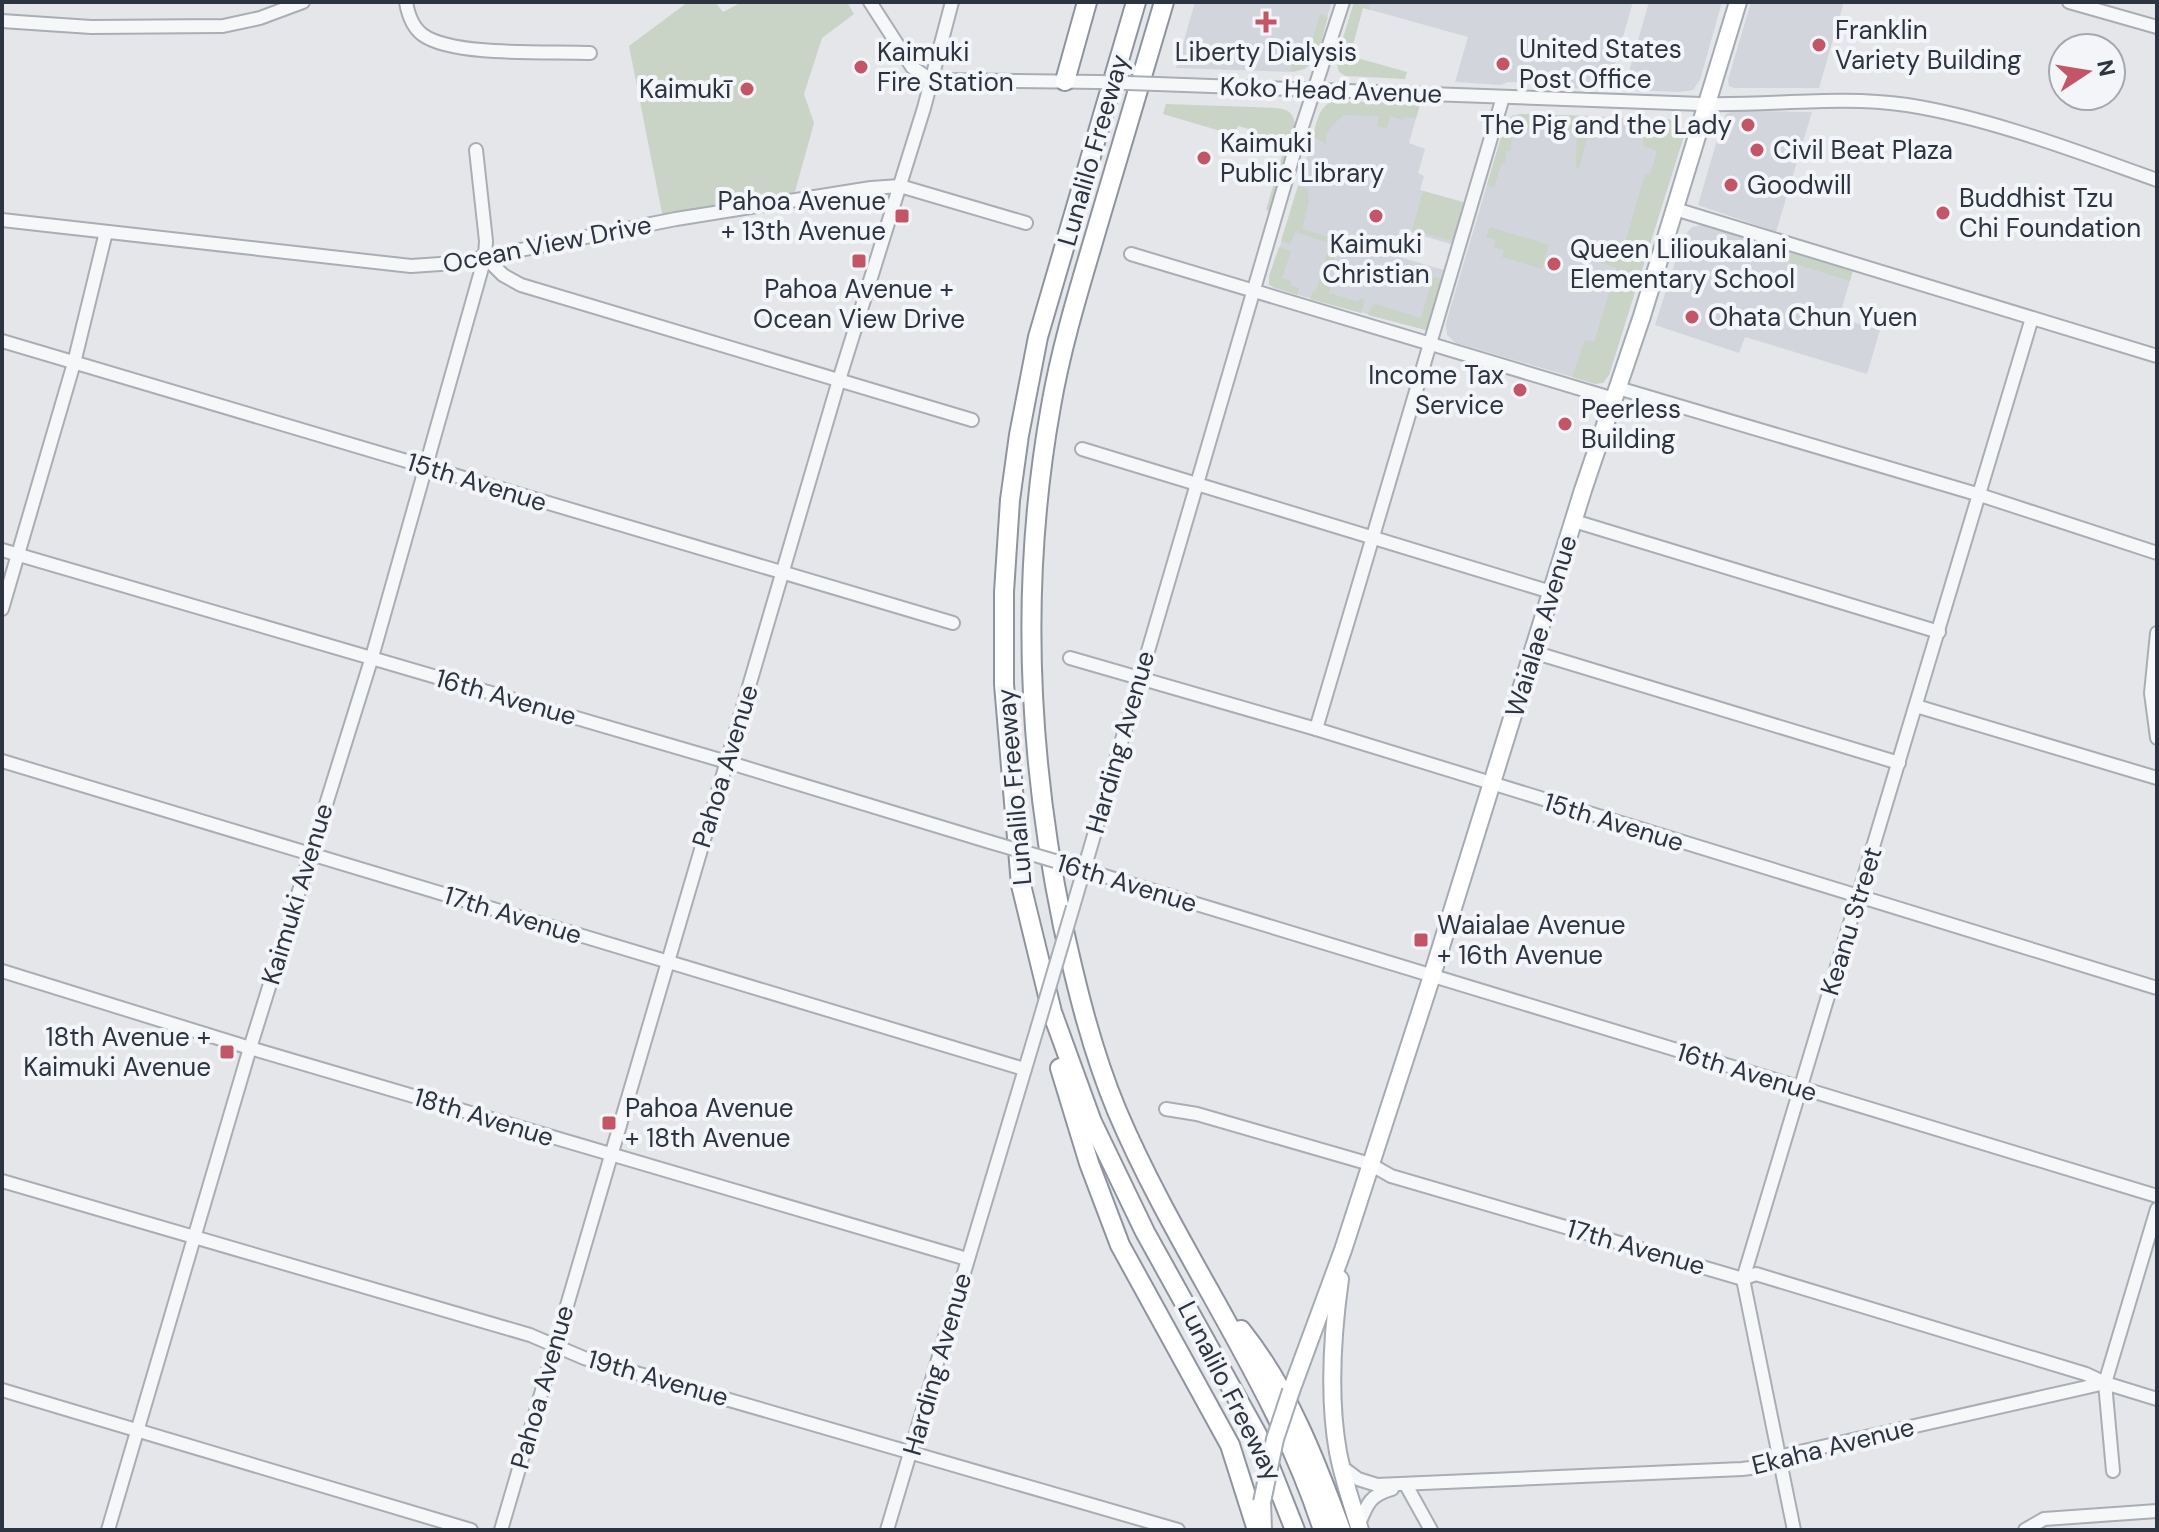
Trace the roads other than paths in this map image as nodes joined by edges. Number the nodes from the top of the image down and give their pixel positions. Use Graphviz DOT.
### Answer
graph roads {
  1 [pos="303,2"];
  2 [pos="406,2"];
  3 [pos="870,2"];
  4 [pos="952,2"];
  5 [pos="1087,2"];
  6 [pos="1136,2"];
  7 [pos="1164,2"];
  8 [pos="1343,2"];
  9 [pos="1738,2"];
  10 [pos="2069,2"];
  11 [pos="2,21"];
  12 [pos="2157,27"];
  13 [pos="590,53"];
  14 [pos="931,80"];
  15 [pos="1065,81"];
  16 [pos="1312,90"];
  17 [pos="1503,97"];
  18 [pos="1708,104"];
  19 [pos="476,150"];
  20 [pos="2157,180"];
  21 [pos="900,186"];
  22 [pos="1675,209"];
  23 [pos="2,220"];
  24 [pos="1026,223"];
  25 [pos="106,232"];
  26 [pos="1131,254"];
  27 [pos="485,257"];
  28 [pos="1253,291"];
  29 [pos="2032,318"];
  30 [pos="2,341"];
  31 [pos="1430,342"];
  32 [pos="2157,356"];
  33 [pos="74,363"];
  34 [pos="839,380"];
  35 [pos="1616,393"];
  36 [pos="972,420"];
  37 [pos="1082,449"];
  38 [pos="426,467"];
  39 [pos="1196,485"];
  40 [pos="1980,495"];
  41 [pos="1574,521"];
  42 [pos="1371,536"];
  43 [pos="2,550"];
  44 [pos="2157,553"];
  45 [pos="18,555"];
  46 [pos="782,573"];
  47 [pos="1551,592"];
  48 [pos="2,609"];
  49 [pos="953,623"];
  50 [pos="1939,632"];
  51 [pos="2157,633"];
  52 [pos="1533,652"];
  53 [pos="372,657"];
  54 [pos="1070,658"];
  55 [pos="1139,678"];
  56 [pos="1916,706"];
  57 [pos="1316,729"];
  58 [pos="2157,738"];
  59 [pos="2,761"];
  60 [pos="727,762"];
  61 [pos="1899,763"];
  62 [pos="2157,778"];
  63 [pos="1492,785"];
  64 [pos="309,854"];
  65 [pos="1082,869"];
  66 [pos="1021,885"];
  67 [pos="1858,898"];
  68 [pos="666,961"];
  69 [pos="2,971"];
  70 [pos="1432,975"];
  71 [pos="2157,988"];
  72 [pos="250,1048"];
  73 [pos="1024,1069"];
  74 [pos="1801,1089"];
  75 [pos="1166,1109"];
  76 [pos="610,1154"];
  77 [pos="1370,1164"];
  78 [pos="2,1181"];
  79 [pos="2157,1196"];
  80 [pos="2157,1209"];
  81 [pos="196,1237"];
  82 [pos="1343,1250"];
  83 [pos="967,1259"];
  84 [pos="1743,1279"];
  85 [pos="1207,1288"];
  86 [pos="554,1345"];
  87 [pos="2105,1383"];
  88 [pos="2,1390"];
  89 [pos="2157,1399"];
  90 [pos="138,1429"];
  91 [pos="911,1452"];
  92 [pos="1778,1457"];
  93 [pos="1342,1467"];
  94 [pos="2113,1471"];
  95 [pos="1406,1485"];
  96 [pos="2157,1511"];
  97 [pos="1262,1522"];
  98 [pos="1353,1528"];
  99 [pos="108,1530"];
  100 [pos="471,1530"];
  101 [pos="501,1530"];
  102 [pos="887,1530"];
  103 [pos="1178,1530"];
  104 [pos="1295,1530"];
  105 [pos="1323,1530"];
  106 [pos="1431,1530"];
  107 [pos="1794,1530"];
  108 [pos="2025,1530"];
  1 -- 11 [label="street"];
  2 -- 13 [label="street"];
  3 -- 14 [label="street"];
  4 -- 14 [label="street, Pahoa Avenue"];
  5 -- 15 [label="highway"];
  6 -- 66 [label="highway, Lunalilo Freeway"];
  7 -- 85 [label="highway, Lunalilo Freeway"];
  8 -- 16 [label="street, Harding Avenue"];
  9 -- 18 [label="main road, Waialae Avenue"];
  10 -- 12 [label="street"];
  14 -- 15 [label="street, Koko Head Avenue"];
  14 -- 21 [label="street, Pahoa Avenue"];
  15 -- 16 [label="street, Koko Head Avenue, bridge"];
  16 -- 17 [label="street, Koko Head Avenue"];
  16 -- 28 [label="street, Harding Avenue"];
  17 -- 18 [label="street, Koko Head Avenue"];
  17 -- 31 [label="street"];
  18 -- 20 [label="street, Koko Head Avenue"];
  18 -- 22 [label="main road, Waialae Avenue"];
  19 -- 27 [label="street, Kaimuki Avenue"];
  21 -- 24 [label="street"];
  21 -- 27 [label="street, Ocean View Drive"];
  21 -- 34 [label="street, Pahoa Avenue"];
  22 -- 29 [label="street"];
  22 -- 35 [label="main road, Waialae Avenue"];
  23 -- 25 [label="street, Ocean View Drive"];
  25 -- 27 [label="street, Ocean View Drive"];
  25 -- 33 [label="street"];
  26 -- 28 [label="street"];
  27 -- 34 [label="street"];
  27 -- 38 [label="street, Kaimuki Avenue"];
  28 -- 31 [label="street"];
  28 -- 39 [label="street, Harding Avenue"];
  29 -- 32 [label="street"];
  29 -- 40 [label="street, Keanu Street"];
  30 -- 33 [label="street, 15th Avenue"];
  31 -- 35 [label="street"];
  31 -- 42 [label="street"];
  33 -- 38 [label="street, 15th Avenue"];
  33 -- 45 [label="street"];
  34 -- 36 [label="street"];
  34 -- 46 [label="street, Pahoa Avenue"];
  35 -- 40 [label="street"];
  35 -- 41 [label="main road, Waialae Avenue"];
  37 -- 39 [label="street"];
  38 -- 46 [label="street, 15th Avenue"];
  38 -- 53 [label="street, Kaimuki Avenue"];
  39 -- 42 [label="street"];
  39 -- 55 [label="street, Harding Avenue"];
  40 -- 44 [label="street"];
  40 -- 50 [label="street, Keanu Street"];
  41 -- 47 [label="main road, Waialae Avenue"];
  41 -- 50 [label="street"];
  42 -- 47 [label="street"];
  42 -- 57 [label="street"];
  43 -- 45 [label="street, 16th Avenue"];
  45 -- 48 [label="street"];
  45 -- 53 [label="street, 16th Avenue"];
  46 -- 49 [label="street, 15th Avenue"];
  46 -- 60 [label="street, Pahoa Avenue"];
  47 -- 52 [label="main road, Waialae Avenue"];
  50 -- 56 [label="street, Keanu Street"];
  51 -- 58 [label="street"];
  52 -- 61 [label="street"];
  52 -- 63 [label="main road, Waialae Avenue"];
  53 -- 60 [label="street, 16th Avenue"];
  53 -- 64 [label="street, Kaimuki Avenue"];
  54 -- 55 [label="street, 15th Avenue"];
  55 -- 57 [label="street, 15th Avenue"];
  55 -- 65 [label="street, Harding Avenue"];
  56 -- 61 [label="street, Keanu Street"];
  56 -- 62 [label="street"];
  57 -- 63 [label="street, 15th Avenue"];
  59 -- 64 [label="street, 17th Avenue"];
  60 -- 65 [label="street, 16th Avenue, bridge"];
  60 -- 68 [label="street, Pahoa Avenue"];
  61 -- 67 [label="street, Keanu Street"];
  63 -- 67 [label="street, 15th Avenue"];
  63 -- 70 [label="main road, Waialae Avenue"];
  64 -- 68 [label="street, 17th Avenue"];
  64 -- 72 [label="street, Kaimuki Avenue"];
  65 -- 70 [label="street, 16th Avenue"];
  65 -- 73 [label="street, Harding Avenue, bridge"];
  66 -- 97 [label="highway"];
  66 -- 104 [label="highway, Lunalilo Freeway"];
  67 -- 71 [label="street, 15th Avenue"];
  67 -- 74 [label="street, Keanu Street"];
  68 -- 73 [label="street, 17th Avenue"];
  68 -- 76 [label="street, Pahoa Avenue"];
  69 -- 72 [label="street, 18th Avenue"];
  70 -- 74 [label="street, 16th Avenue"];
  70 -- 77 [label="main road, Waialae Avenue"];
  72 -- 76 [label="street, 18th Avenue"];
  72 -- 81 [label="street, Kaimuki Avenue"];
  73 -- 83 [label="street, Harding Avenue"];
  74 -- 79 [label="street, 16th Avenue"];
  74 -- 84 [label="street, Keanu Street"];
  75 -- 77 [label="street, 17th Avenue"];
  76 -- 83 [label="street, 18th Avenue"];
  76 -- 86 [label="street, Pahoa Avenue"];
  77 -- 82 [label="main road, Waialae Avenue"];
  77 -- 84 [label="street, 17th Avenue"];
  78 -- 81 [label="street, 19th Avenue"];
  80 -- 87 [label="street"];
  81 -- 86 [label="street, 19th Avenue"];
  81 -- 90 [label="street, Kaimuki Avenue"];
  82 -- 93 [label="main road, Waialae Avenue"];
  82 -- 97 [label="main road, Waialae Avenue, bridge"];
  83 -- 91 [label="street, Harding Avenue"];
  84 -- 87 [label="street, 17th Avenue"];
  84 -- 92 [label="street, Keanu Street"];
  85 -- 98 [label="highway"];
  85 -- 105 [label="highway, Lunalilo Freeway"];
  86 -- 91 [label="street, 19th Avenue"];
  86 -- 101 [label="street, Pahoa Avenue"];
  87 -- 89 [label="street, Ekaha Avenue"];
  87 -- 92 [label="street, Ekaha Avenue"];
  87 -- 94 [label="street"];
  88 -- 90 [label="street"];
  90 -- 99 [label="street, Kaimuki Avenue"];
  90 -- 100 [label="street"];
  91 -- 102 [label="street, Harding Avenue"];
  91 -- 103 [label="street, 19th Avenue"];
  92 -- 95 [label="street, Ekaha Avenue"];
  92 -- 107 [label="street, Keanu Street"];
  93 -- 95 [label="street, Ekaha Avenue"];
  93 -- 98 [label="main road, Waialae Avenue"];
  95 -- 98 [label="street, Ekaha Avenue"];
  95 -- 106 [label="street"];
  96 -- 108 [label="street"];
}
